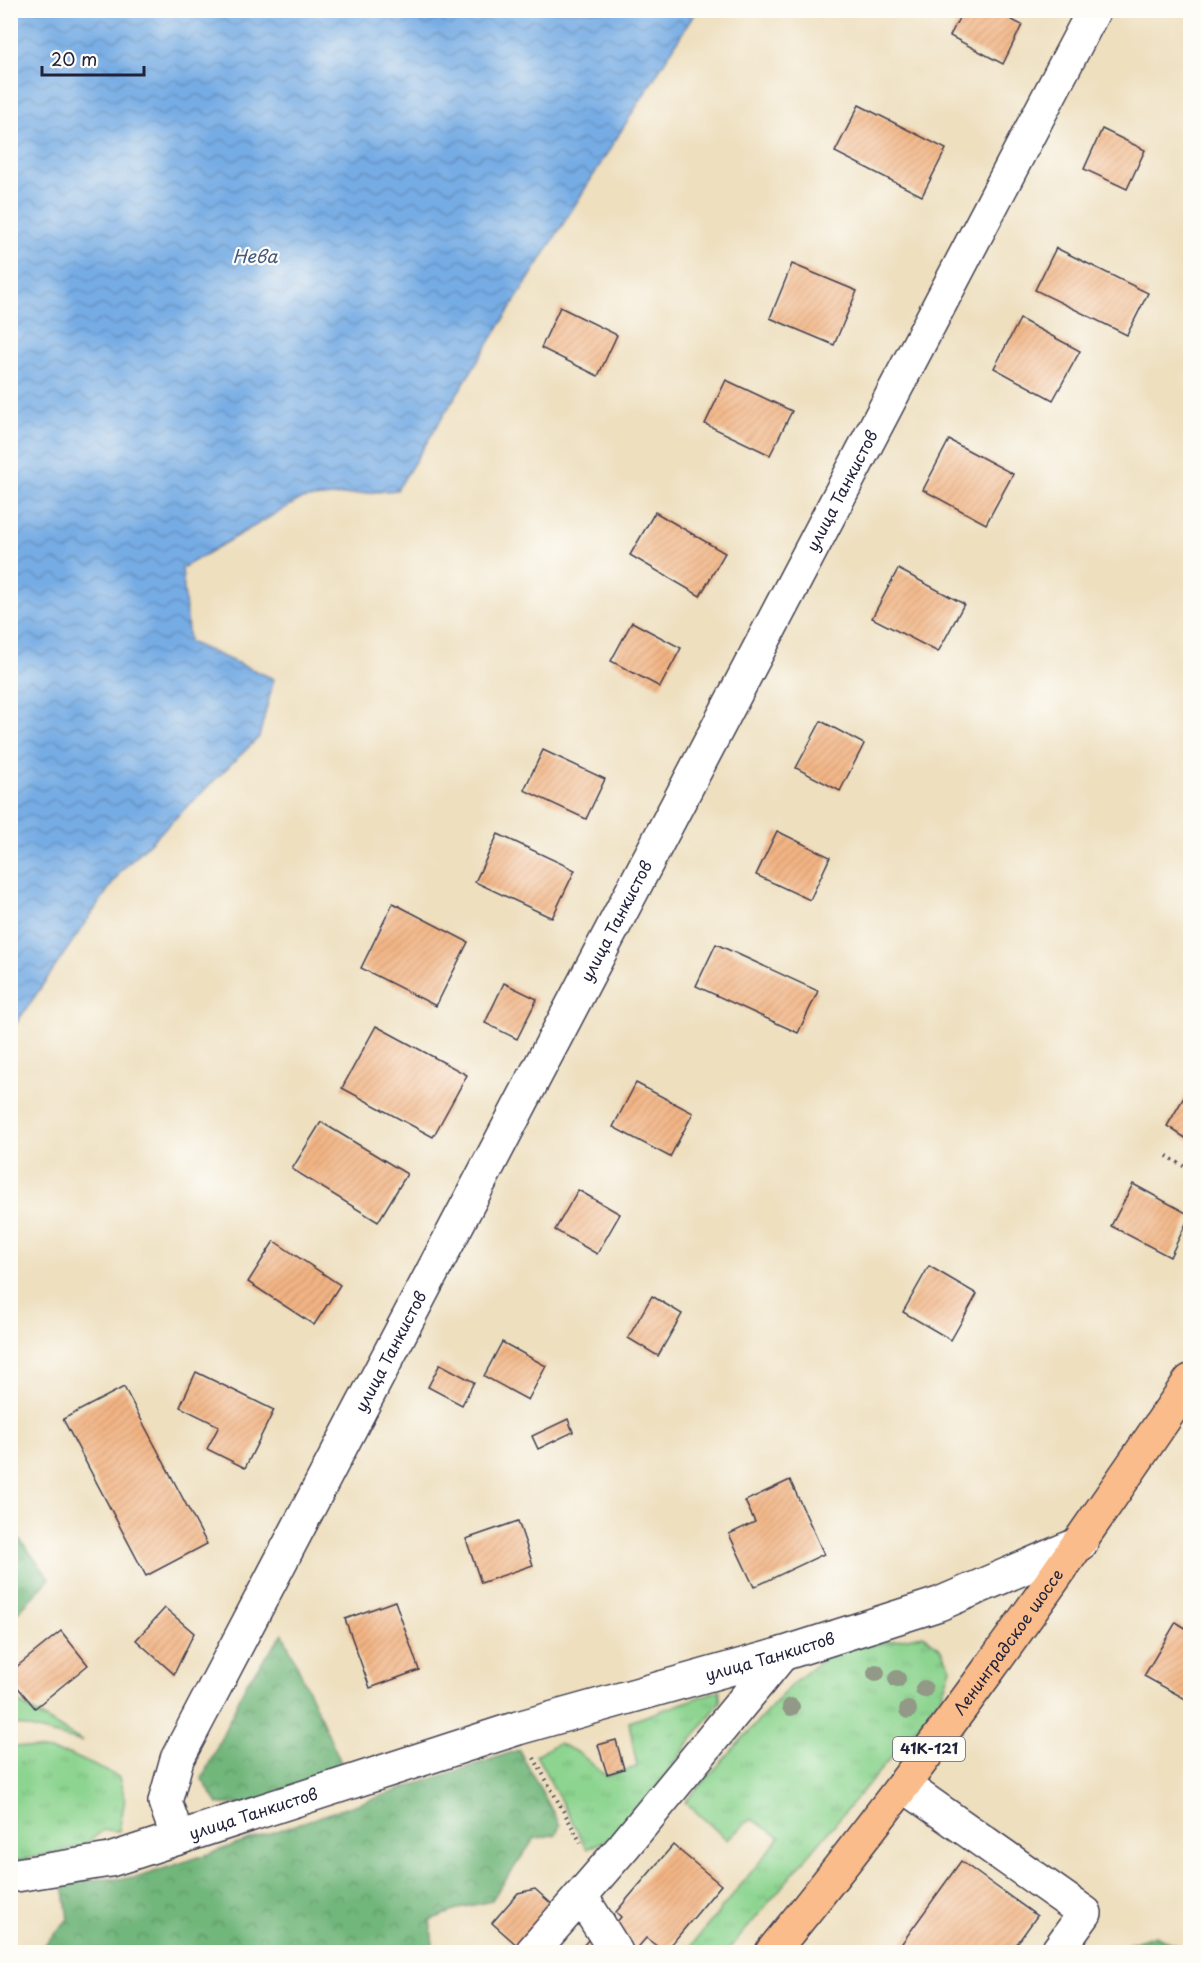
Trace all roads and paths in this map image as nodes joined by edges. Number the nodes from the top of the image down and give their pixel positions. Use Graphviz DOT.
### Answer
graph roads {
  1 [pos="1094,10"];
  2 [pos="1167,1156"];
  3 [pos="1191,1170"];
  4 [pos="1191,1381"];
  5 [pos="1081,1543"];
  6 [pos="782,1654"];
  7 [pos="518,1728"];
  8 [pos="903,1785"];
  9 [pos="178,1838"];
  10 [pos="10,1876"];
  11 [pos="590,1886"];
  12 [pos="535,1951"];
  13 [pos="616,1953"];
  14 [pos="772,1953"];
  15 [pos="1058,1953"];
  1 -- 9 [label="street, улица Танкистов"];
  2 -- 3 [label="path"];
  4 -- 5 [label="main road, Ленинградское шоссе / 41К-121"];
  5 -- 6 [label="street, улица Танкистов"];
  5 -- 8 [label="main road, Ленинградское шоссе / 41К-121"];
  6 -- 7 [label="street, улица Танкистов"];
  6 -- 11 [label="street"];
  7 -- 9 [label="street, улица Танкистов"];
  7 -- 11 [label="path"];
  8 -- 14 [label="main road, Ленинградское шоссе / 41К-121"];
  8 -- 15 [label="street"];
  9 -- 10 [label="street, улица Танкистов"];
  11 -- 12 [label="street"];
  11 -- 13 [label="street"];
}
